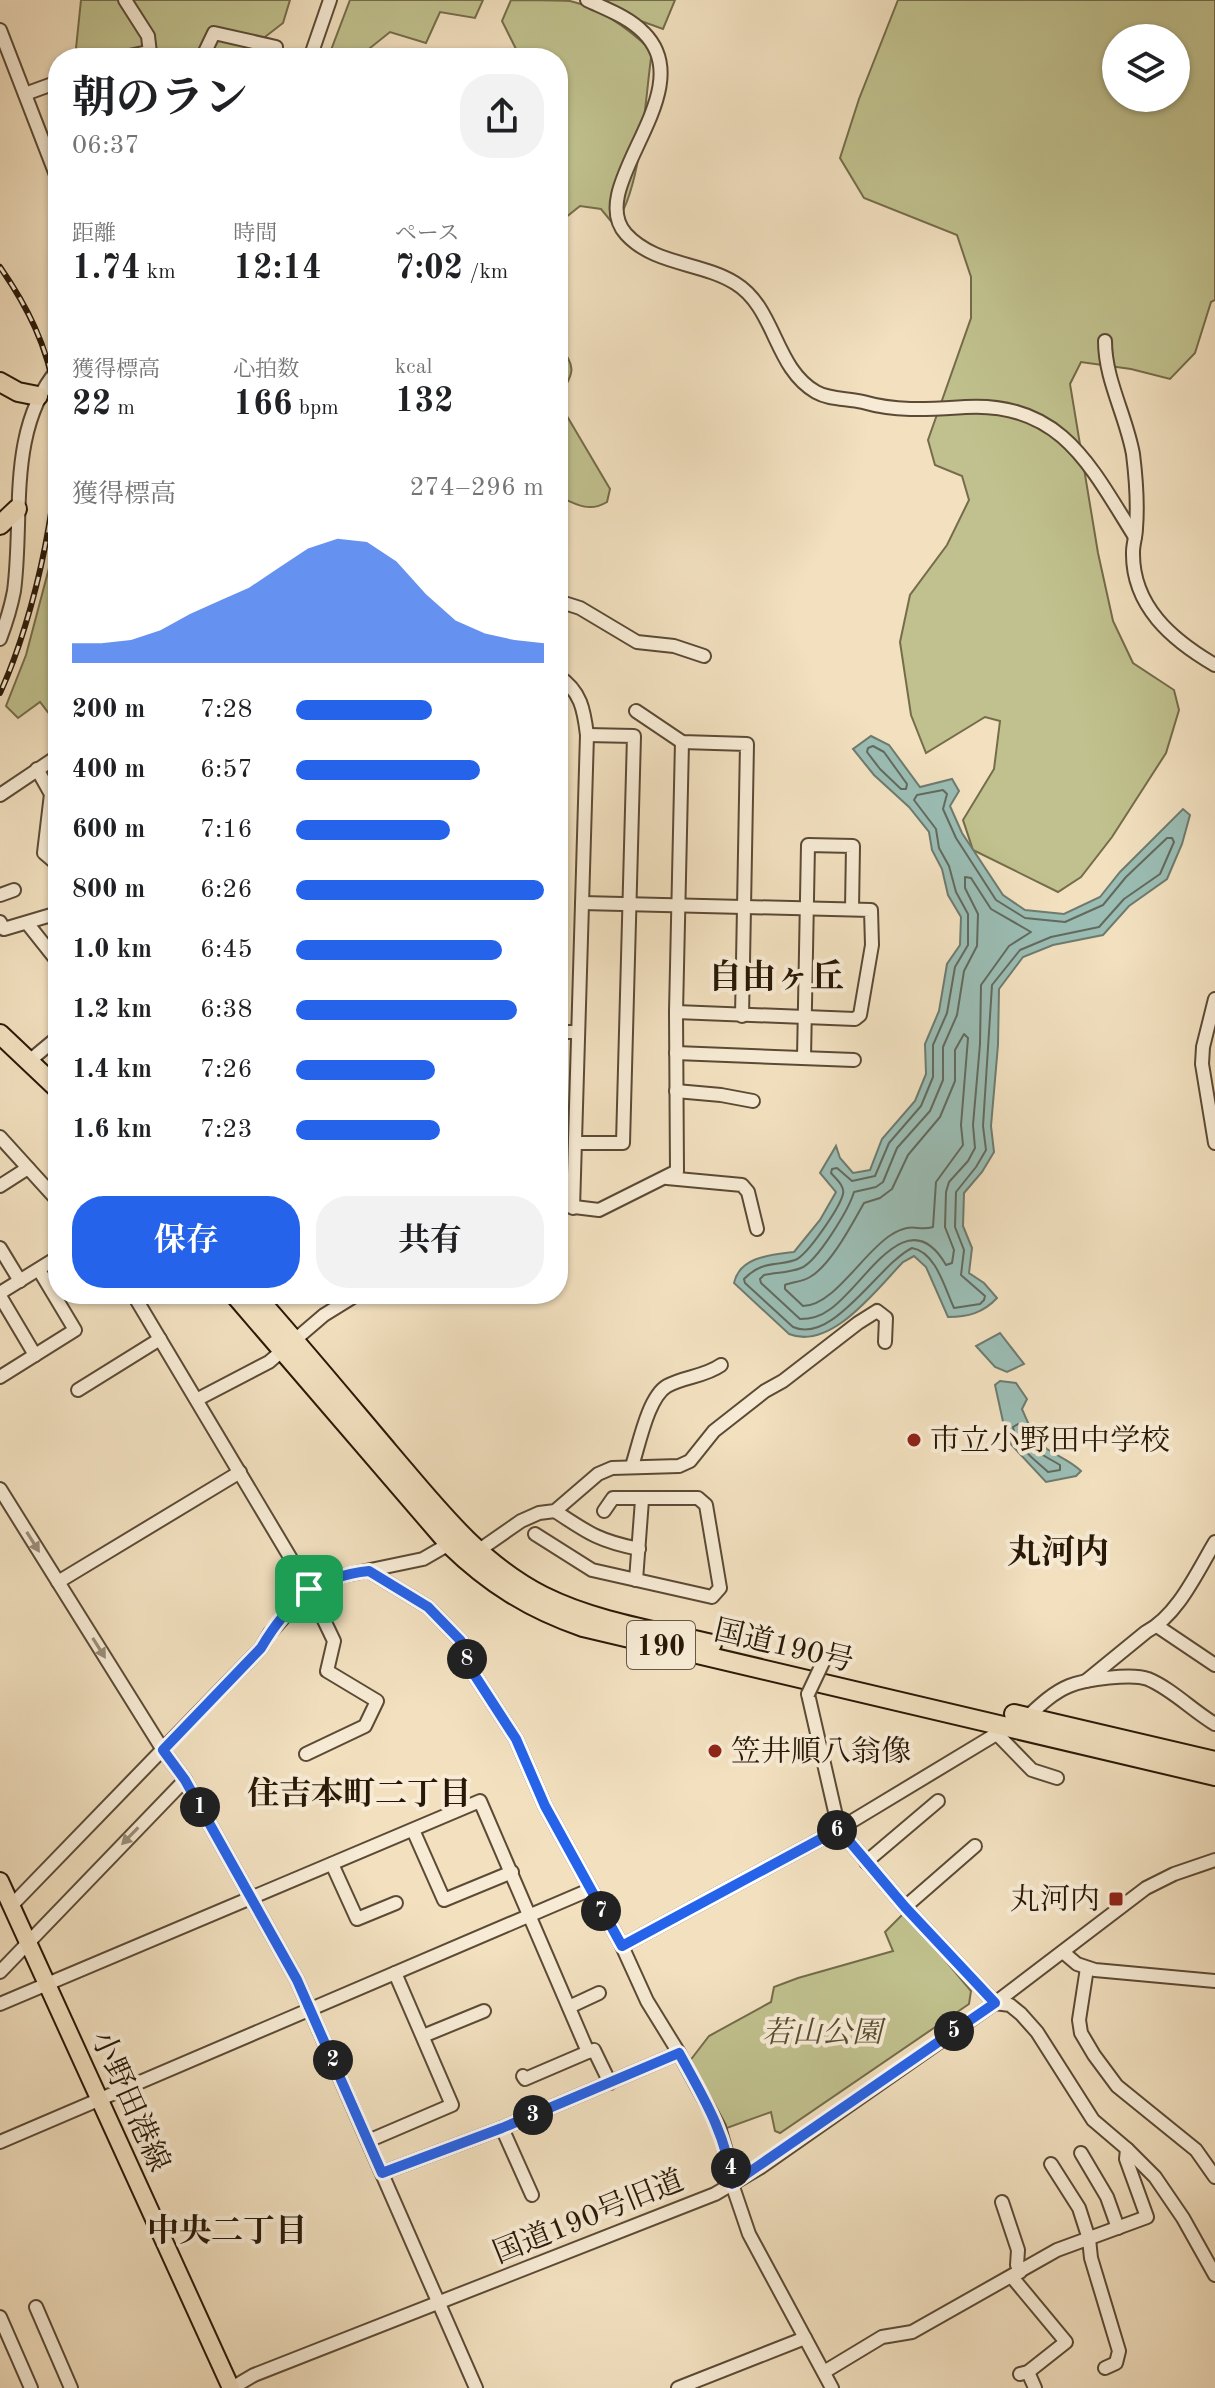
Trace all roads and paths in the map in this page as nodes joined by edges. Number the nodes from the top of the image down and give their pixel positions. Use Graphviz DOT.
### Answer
graph roads {
  1 [pos="125,0"];
  2 [pos="330,0"];
  3 [pos="587,0"];
  4 [pos="0,30"];
  5 [pos="152,48"];
  6 [pos="207,48"];
  7 [pos="276,48"];
  8 [pos="313,48"];
  9 [pos="48,86"];
  10 [pos="25,94"];
  11 [pos="48,154"];
  12 [pos="1105,341"];
  13 [pos="0,382"];
  14 [pos="48,382"];
  15 [pos="38,396"];
  16 [pos="8,511"];
  17 [pos="0,525"];
  18 [pos="1135,537"];
  19 [pos="568,604"];
  20 [pos="0,639"];
  21 [pos="704,656"];
  22 [pos="1215,665"];
  23 [pos="568,683"];
  24 [pos="636,711"];
  25 [pos="587,735"];
  26 [pos="682,742"];
  27 [pos="48,762"];
  28 [pos="37,769"];
  29 [pos="48,789"];
  30 [pos="0,795"];
  31 [pos="48,819"];
  32 [pos="48,856"];
  33 [pos="14,890"];
  34 [pos="0,895"];
  35 [pos="582,903"];
  36 [pos="630,903"];
  37 [pos="679,904"];
  38 [pos="743,906"];
  39 [pos="806,907"];
  40 [pos="852,909"];
  41 [pos="48,916"];
  42 [pos="0,922"];
  43 [pos="27,923"];
  44 [pos="48,949"];
  45 [pos="1215,999"];
  46 [pos="676,1012"];
  47 [pos="742,1016"];
  48 [pos="805,1017"];
  49 [pos="568,1032"];
  50 [pos="578,1032"];
  51 [pos="0,1034"];
  52 [pos="48,1045"];
  53 [pos="676,1053"];
  54 [pos="804,1058"];
  55 [pos="854,1060"];
  56 [pos="28,1062"];
  57 [pos="48,1080"];
  58 [pos="48,1090"];
  59 [pos="676,1091"];
  60 [pos="753,1101"];
  61 [pos="0,1137"];
  62 [pos="577,1143"];
  63 [pos="1215,1143"];
  64 [pos="28,1168"];
  65 [pos="667,1178"];
  66 [pos="0,1186"];
  67 [pos="48,1190"];
  68 [pos="568,1207"];
  69 [pos="573,1208"];
  70 [pos="757,1229"];
  71 [pos="0,1248"];
  72 [pos="48,1264"];
  73 [pos="39,1270"];
  74 [pos="20,1281"];
  75 [pos="48,1285"];
  76 [pos="0,1294"];
  77 [pos="59,1304"];
  78 [pos="139,1304"];
  79 [pos="245,1304"];
  80 [pos="261,1304"];
  81 [pos="342,1304"];
  82 [pos="160,1339"];
  83 [pos="885,1342"];
  84 [pos="290,1346"];
  85 [pos="35,1355"];
  86 [pos="721,1365"];
  87 [pos="0,1377"];
  88 [pos="78,1390"];
  89 [pos="198,1399"];
  90 [pos="632,1466"];
  91 [pos="240,1472"];
  92 [pos="0,1489"];
  93 [pos="642,1500"];
  94 [pos="555,1511"];
  95 [pos="604,1511"];
  96 [pos="535,1534"];
  97 [pos="1215,1542"];
  98 [pos="449,1544"];
  99 [pos="639,1549"];
  100 [pos="472,1556"];
  101 [pos="369,1571"];
  102 [pos="636,1580"];
  103 [pos="58,1582"];
  104 [pos="309,1589"];
  105 [pos="1157,1626"];
  106 [pos="826,1656"];
  107 [pos="1215,1665"];
  108 [pos="1083,1683"];
  109 [pos="1027,1718"];
  110 [pos="1215,1724"];
  111 [pos="1003,1730"];
  112 [pos="163,1750"];
  113 [pos="306,1754"];
  114 [pos="1215,1761"];
  115 [pos="1215,1776"];
  116 [pos="1057,1778"];
  117 [pos="185,1780"];
  118 [pos="938,1801"];
  119 [pos="839,1829"];
  120 [pos="413,1830"];
  121 [pos="975,1846"];
  122 [pos="1215,1860"];
  123 [pos="866,1862"];
  124 [pos="332,1864"];
  125 [pos="512,1872"];
  126 [pos="0,1881"];
  127 [pos="589,1890"];
  128 [pos="250,1897"];
  129 [pos="396,1903"];
  130 [pos="11,1906"];
  131 [pos="905,1907"];
  132 [pos="531,1916"];
  133 [pos="28,1942"];
  134 [pos="622,1946"];
  135 [pos="1064,1953"];
  136 [pos="1087,1968"];
  137 [pos="0,1972"];
  138 [pos="395,1973"];
  139 [pos="1215,1981"];
  140 [pos="47,1984"];
  141 [pos="599,1993"];
  142 [pos="995,2003"];
  143 [pos="0,2004"];
  144 [pos="569,2007"];
  145 [pos="311,2009"];
  146 [pos="484,2011"];
  147 [pos="423,2036"];
  148 [pos="588,2052"];
  149 [pos="679,2053"];
  150 [pos="523,2076"];
  151 [pos="610,2083"];
  152 [pos="98,2099"];
  153 [pos="502,2128"];
  154 [pos="368,2141"];
  155 [pos="0,2142"];
  156 [pos="1127,2149"];
  157 [pos="1081,2153"];
  158 [pos="1051,2164"];
  159 [pos="1212,2168"];
  160 [pos="382,2173"];
  161 [pos="732,2184"];
  162 [pos="532,2195"];
  163 [pos="1002,2202"];
  164 [pos="1118,2228"];
  165 [pos="1089,2239"];
  166 [pos="1213,2268"];
  167 [pos="1016,2275"];
  168 [pos="438,2303"];
  169 [pos="36,2307"];
  170 [pos="0,2317"];
  171 [pos="805,2338"];
  172 [pos="1105,2368"];
  173 [pos="824,2372"];
  174 [pos="31,2388"];
  175 [pos="71,2388"];
  176 [pos="231,2388"];
  177 [pos="476,2388"];
  178 [pos="678,2388"];
  179 [pos="832,2388"];
  180 [pos="1035,2388"];
  1 -- 5 [label="street"];
  2 -- 8 [label="street"];
  3 -- 18 [label="street"];
  4 -- 10 [label="street"];
  6 -- 7 [label="street"];
  9 -- 10 [label="street"];
  10 -- 11 [label="street"];
  12 -- 18 [label="street"];
  13 -- 15 [label="highway"];
  14 -- 15 [label="street"];
  15 -- 16 [label="street"];
  16 -- 17 [label="highway"];
  16 -- 20 [label="street"];
  18 -- 22 [label="street"];
  19 -- 21 [label="street"];
  23 -- 25 [label="street"];
  24 -- 26 [label="street"];
  25 -- 35 [label="street"];
  25 -- 36 [label="street"];
  26 -- 37 [label="street"];
  26 -- 38 [label="street"];
  27 -- 28 [label="street"];
  28 -- 29 [label="street"];
  28 -- 30 [label="street"];
  31 -- 32 [label="street"];
  33 -- 34 [label="street"];
  35 -- 36 [label="street"];
  35 -- 50 [label="street"];
  36 -- 37 [label="street"];
  36 -- 62 [label="street"];
  37 -- 38 [label="street"];
  37 -- 46 [label="street"];
  38 -- 39 [label="street"];
  38 -- 47 [label="street"];
  39 -- 40 [label="street"];
  39 -- 40 [label="street"];
  39 -- 48 [label="street"];
  40 -- 48 [label="street"];
  41 -- 43 [label="street"];
  42 -- 43 [label="street"];
  43 -- 44 [label="street"];
  45 -- 63 [label="street"];
  46 -- 47 [label="street"];
  46 -- 53 [label="street"];
  47 -- 48 [label="street"];
  48 -- 54 [label="street"];
  49 -- 50 [label="street"];
  50 -- 62 [label="street"];
  51 -- 56 [label="highway"];
  52 -- 56 [label="street"];
  53 -- 54 [label="street"];
  53 -- 59 [label="street"];
  54 -- 55 [label="street"];
  56 -- 57 [label="highway"];
  56 -- 58 [label="highway"];
  59 -- 60 [label="street"];
  59 -- 65 [label="street"];
  61 -- 64 [label="street"];
  62 -- 69 [label="street"];
  64 -- 66 [label="street"];
  64 -- 67 [label="street"];
  65 -- 69 [label="street"];
  65 -- 70 [label="street"];
  68 -- 69 [label="street"];
  71 -- 74 [label="street"];
  72 -- 73 [label="street"];
  73 -- 74 [label="street"];
  73 -- 75 [label="street"];
  74 -- 76 [label="street"];
  76 -- 85 [label="street"];
  77 -- 85 [label="street"];
  78 -- 82 [label="street"];
  79 -- 84 [label="highway, 国道190号 / 190"];
  80 -- 84 [label="highway, 国道190号 / 190"];
  81 -- 84 [label="street"];
  82 -- 88 [label="street"];
  82 -- 89 [label="street"];
  83 -- 90 [label="street"];
  84 -- 89 [label="street"];
  84 -- 98 [label="highway, 国道190号 / 190"];
  84 -- 100 [label="highway, 国道190号 / 190"];
  85 -- 87 [label="street"];
  86 -- 90 [label="street"];
  89 -- 91 [label="street"];
  90 -- 94 [label="street"];
  91 -- 103 [label="street"];
  91 -- 104 [label="street"];
  92 -- 103 [label="street, one-way"];
  93 -- 95 [label="street"];
  93 -- 99 [label="street"];
  93 -- 102 [label="street"];
  94 -- 99 [label="street"];
  94 -- 100 [label="street"];
  96 -- 102 [label="street"];
  97 -- 105 [label="street"];
  98 -- 100 [label="highway, 国道190号 / 190"];
  98 -- 101 [label="street"];
  99 -- 102 [label="street"];
  100 -- 109 [label="highway, 国道190号 / 190"];
  100 -- 111 [label="highway, 国道190号 / 190"];
  101 -- 104 [label="street"];
  101 -- 127 [label="street"];
  103 -- 112 [label="street, one-way"];
  104 -- 112 [label="street"];
  104 -- 113 [label="street"];
  105 -- 107 [label="street"];
  105 -- 108 [label="street"];
  106 -- 119 [label="street, bridge"];
  108 -- 109 [label="street"];
  108 -- 110 [label="street"];
  109 -- 111 [label="street"];
  109 -- 114 [label="highway, 国道190号 / 190"];
  111 -- 115 [label="highway, 国道190号 / 190"];
  111 -- 116 [label="street"];
  111 -- 119 [label="street"];
  112 -- 117 [label="street"];
  112 -- 130 [label="street"];
  117 -- 128 [label="street"];
  117 -- 133 [label="street, one-way"];
  118 -- 123 [label="street"];
  119 -- 123 [label="street"];
  119 -- 134 [label="street"];
  120 -- 124 [label="street"];
  120 -- 125 [label="street"];
  120 -- 125 [label="street"];
  121 -- 131 [label="street"];
  122 -- 135 [label="street, 国道190号旧道"];
  123 -- 131 [label="street"];
  124 -- 128 [label="street"];
  124 -- 129 [label="street"];
  125 -- 132 [label="street"];
  126 -- 130 [label="main road, 小野田港線"];
  127 -- 132 [label="street"];
  127 -- 134 [label="street"];
  128 -- 140 [label="street"];
  128 -- 145 [label="street"];
  130 -- 133 [label="main road, 小野田港線"];
  131 -- 142 [label="street"];
  132 -- 138 [label="street"];
  132 -- 144 [label="street"];
  133 -- 137 [label="street"];
  133 -- 140 [label="main road, 小野田港線"];
  134 -- 149 [label="street"];
  135 -- 136 [label="street"];
  135 -- 142 [label="street, 国道190号旧道"];
  136 -- 139 [label="street"];
  136 -- 159 [label="street"];
  138 -- 145 [label="street"];
  138 -- 147 [label="street"];
  140 -- 143 [label="street"];
  140 -- 152 [label="main road, 小野田港線"];
  141 -- 144 [label="street"];
  142 -- 156 [label="street"];
  142 -- 161 [label="street, 国道190号旧道"];
  144 -- 148 [label="street"];
  145 -- 152 [label="street"];
  145 -- 154 [label="street"];
  146 -- 147 [label="street"];
  147 -- 154 [label="street"];
  148 -- 150 [label="street"];
  148 -- 151 [label="street"];
  149 -- 151 [label="street"];
  149 -- 161 [label="street"];
  151 -- 153 [label="street"];
  152 -- 155 [label="street"];
  152 -- 176 [label="main road, 小野田港線"];
  153 -- 160 [label="street"];
  153 -- 162 [label="street"];
  154 -- 160 [label="street"];
  156 -- 164 [label="street"];
  156 -- 166 [label="street"];
  157 -- 164 [label="street"];
  158 -- 165 [label="street"];
  160 -- 168 [label="street"];
  161 -- 168 [label="street, 国道190号旧道"];
  161 -- 171 [label="street"];
  163 -- 167 [label="street"];
  164 -- 165 [label="street"];
  165 -- 167 [label="street"];
  165 -- 172 [label="street"];
  167 -- 173 [label="street"];
  167 -- 180 [label="street"];
  168 -- 176 [label="street, 国道190号旧道"];
  168 -- 177 [label="street"];
  169 -- 175 [label="street"];
  170 -- 174 [label="street"];
  171 -- 173 [label="street"];
  171 -- 178 [label="street"];
  173 -- 179 [label="street"];
}
